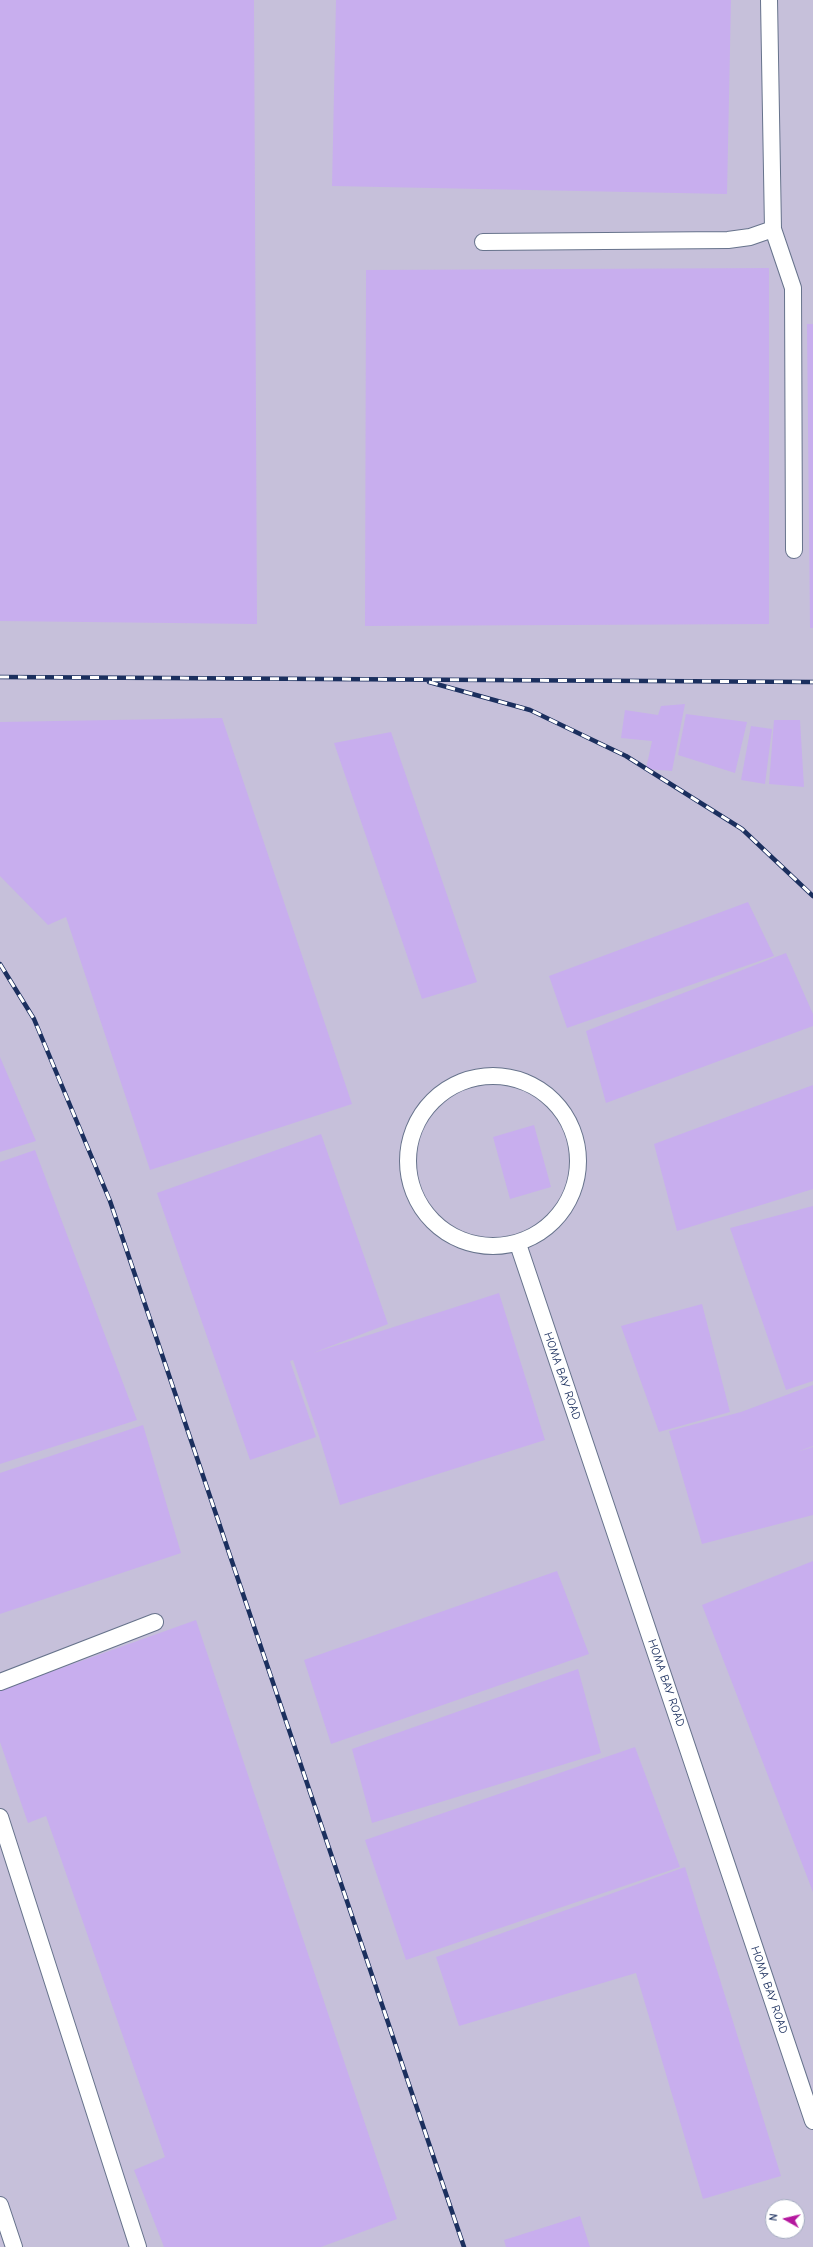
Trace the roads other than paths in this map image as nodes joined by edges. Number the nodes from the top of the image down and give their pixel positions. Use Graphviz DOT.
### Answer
graph roads {
  1 [pos="769,0"];
  2 [pos="773,229"];
  3 [pos="483,242"];
  4 [pos="794,550"];
  5 [pos="518,1244"];
  6 [pos="155,1622"];
  7 [pos="0,1682"];
  8 [pos="0,1817"];
  9 [pos="813,2122"];
  10 [pos="0,2205"];
  11 [pos="14,2247"];
  12 [pos="138,2247"];
  1 -- 2 [label="lane"];
  2 -- 3 [label="lane"];
  2 -- 4 [label="lane"];
  5 -- 5 [label="lane"];
  5 -- 9 [label="lane, HOMA BAY ROAD"];
  6 -- 7 [label="lane"];
  8 -- 12 [label="lane"];
  10 -- 11 [label="lane"];
}
